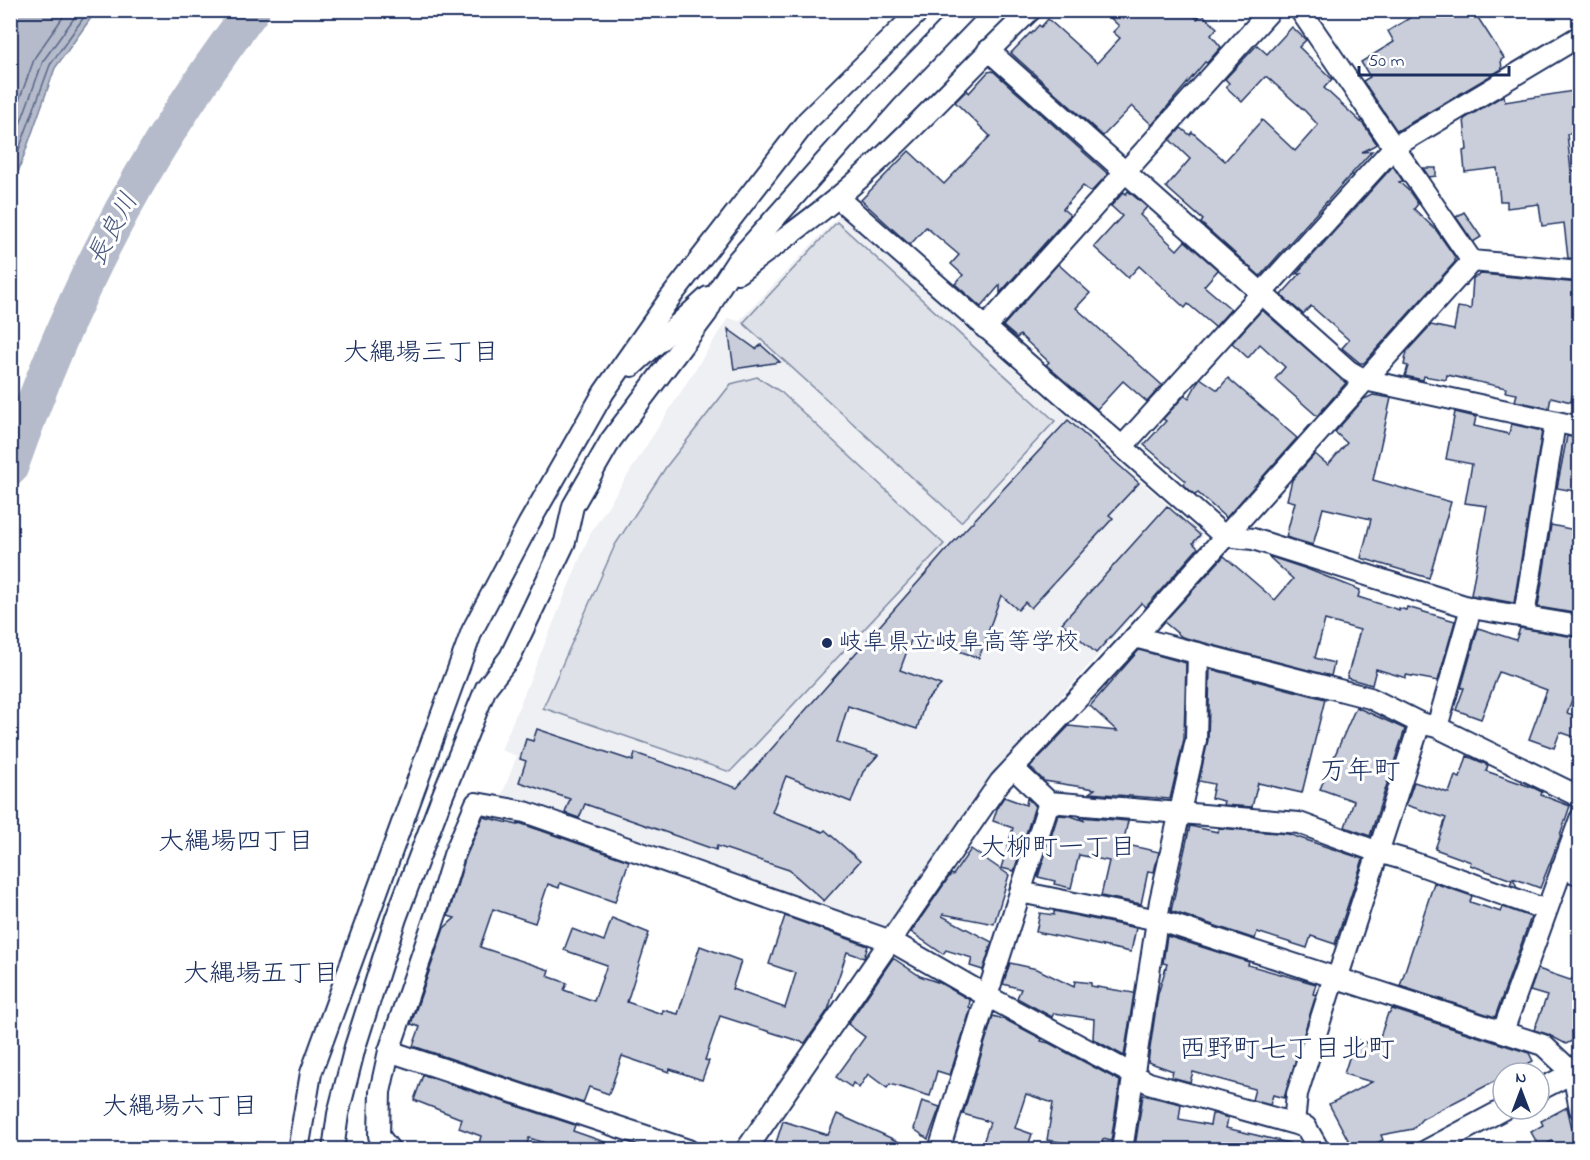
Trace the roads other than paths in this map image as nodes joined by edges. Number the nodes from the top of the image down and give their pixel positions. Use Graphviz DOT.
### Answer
graph roads {
  1 [pos="920,10"];
  2 [pos="966,10"];
  3 [pos="1031,10"];
  4 [pos="1271,10"];
  5 [pos="1300,10"];
  6 [pos="1580,36"];
  7 [pos="988,50"];
  8 [pos="1394,147"];
  9 [pos="1125,172"];
  10 [pos="838,198"];
  11 [pos="1472,261"];
  12 [pos="1580,271"];
  13 [pos="720,287"];
  14 [pos="1262,293"];
  15 [pos="986,328"];
  16 [pos="1365,380"];
  17 [pos="604,392"];
  18 [pos="1556,423"];
  19 [pos="1580,428"];
  20 [pos="1122,447"];
  21 [pos="1224,536"];
  22 [pos="1471,608"];
  23 [pos="1524,616"];
  24 [pos="1580,626"];
  25 [pos="1135,637"];
  26 [pos="1198,653"];
  27 [pos="1429,725"];
  28 [pos="1014,769"];
  29 [pos="1580,797"];
  30 [pos="1049,802"];
  31 [pos="1180,812"];
  32 [pos="1580,819"];
  33 [pos="1378,852"];
  34 [pos="1571,871"];
  35 [pos="1020,892"];
  36 [pos="1546,910"];
  37 [pos="1158,920"];
  38 [pos="891,941"];
  39 [pos="1336,978"];
  40 [pos="987,996"];
  41 [pos="1503,1031"];
  42 [pos="389,1051"];
  43 [pos="1576,1071"];
  44 [pos="1134,1077"];
  45 [pos="1551,1084"];
  46 [pos="1580,1109"];
  47 [pos="1491,1116"];
  48 [pos="1294,1123"];
  49 [pos="298,1149"];
  50 [pos="333,1149"];
  51 [pos="390,1149"];
  52 [pos="688,1149"];
  53 [pos="746,1149"];
  54 [pos="939,1149"];
  55 [pos="1122,1149"];
  56 [pos="1319,1149"];
  57 [pos="1427,1149"];
  1 -- 17 [label="street"];
  2 -- 13 [label="street"];
  3 -- 7 [label="street"];
  4 -- 9 [label="street"];
  5 -- 8 [label="street"];
  6 -- 8 [label="street"];
  7 -- 9 [label="street"];
  7 -- 10 [label="street"];
  8 -- 11 [label="street"];
  8 -- 14 [label="street"];
  9 -- 14 [label="street"];
  9 -- 15 [label="street"];
  10 -- 13 [label="street"];
  10 -- 15 [label="street"];
  11 -- 12 [label="street"];
  11 -- 16 [label="street"];
  13 -- 17 [label="street"];
  13 -- 50 [label="street"];
  14 -- 16 [label="street"];
  14 -- 20 [label="street"];
  15 -- 20 [label="street"];
  16 -- 18 [label="street"];
  16 -- 21 [label="street"];
  17 -- 49 [label="street"];
  18 -- 19 [label="street"];
  18 -- 23 [label="street"];
  20 -- 21 [label="street"];
  21 -- 22 [label="street"];
  21 -- 25 [label="street"];
  22 -- 23 [label="street"];
  22 -- 27 [label="street"];
  23 -- 24 [label="street"];
  25 -- 26 [label="street"];
  25 -- 28 [label="street"];
  26 -- 27 [label="street"];
  26 -- 31 [label="street"];
  27 -- 29 [label="street"];
  27 -- 33 [label="street"];
  28 -- 30 [label="street"];
  28 -- 38 [label="street"];
  30 -- 31 [label="street"];
  30 -- 35 [label="street"];
  31 -- 33 [label="street"];
  31 -- 37 [label="street"];
  32 -- 34 [label="street"];
  33 -- 36 [label="street"];
  33 -- 39 [label="street"];
  34 -- 36 [label="street"];
  35 -- 37 [label="street"];
  35 -- 40 [label="street"];
  36 -- 41 [label="street"];
  37 -- 39 [label="street"];
  37 -- 44 [label="street"];
  38 -- 40 [label="street"];
  38 -- 42 [label="street"];
  38 -- 53 [label="street"];
  39 -- 41 [label="street"];
  39 -- 48 [label="street"];
  40 -- 44 [label="street"];
  40 -- 54 [label="street"];
  41 -- 43 [label="street"];
  42 -- 51 [label="street"];
  42 -- 52 [label="street"];
  43 -- 45 [label="street"];
  43 -- 46 [label="street"];
  44 -- 48 [label="street"];
  44 -- 55 [label="street"];
  47 -- 57 [label="street"];
  48 -- 56 [label="street"];
}
